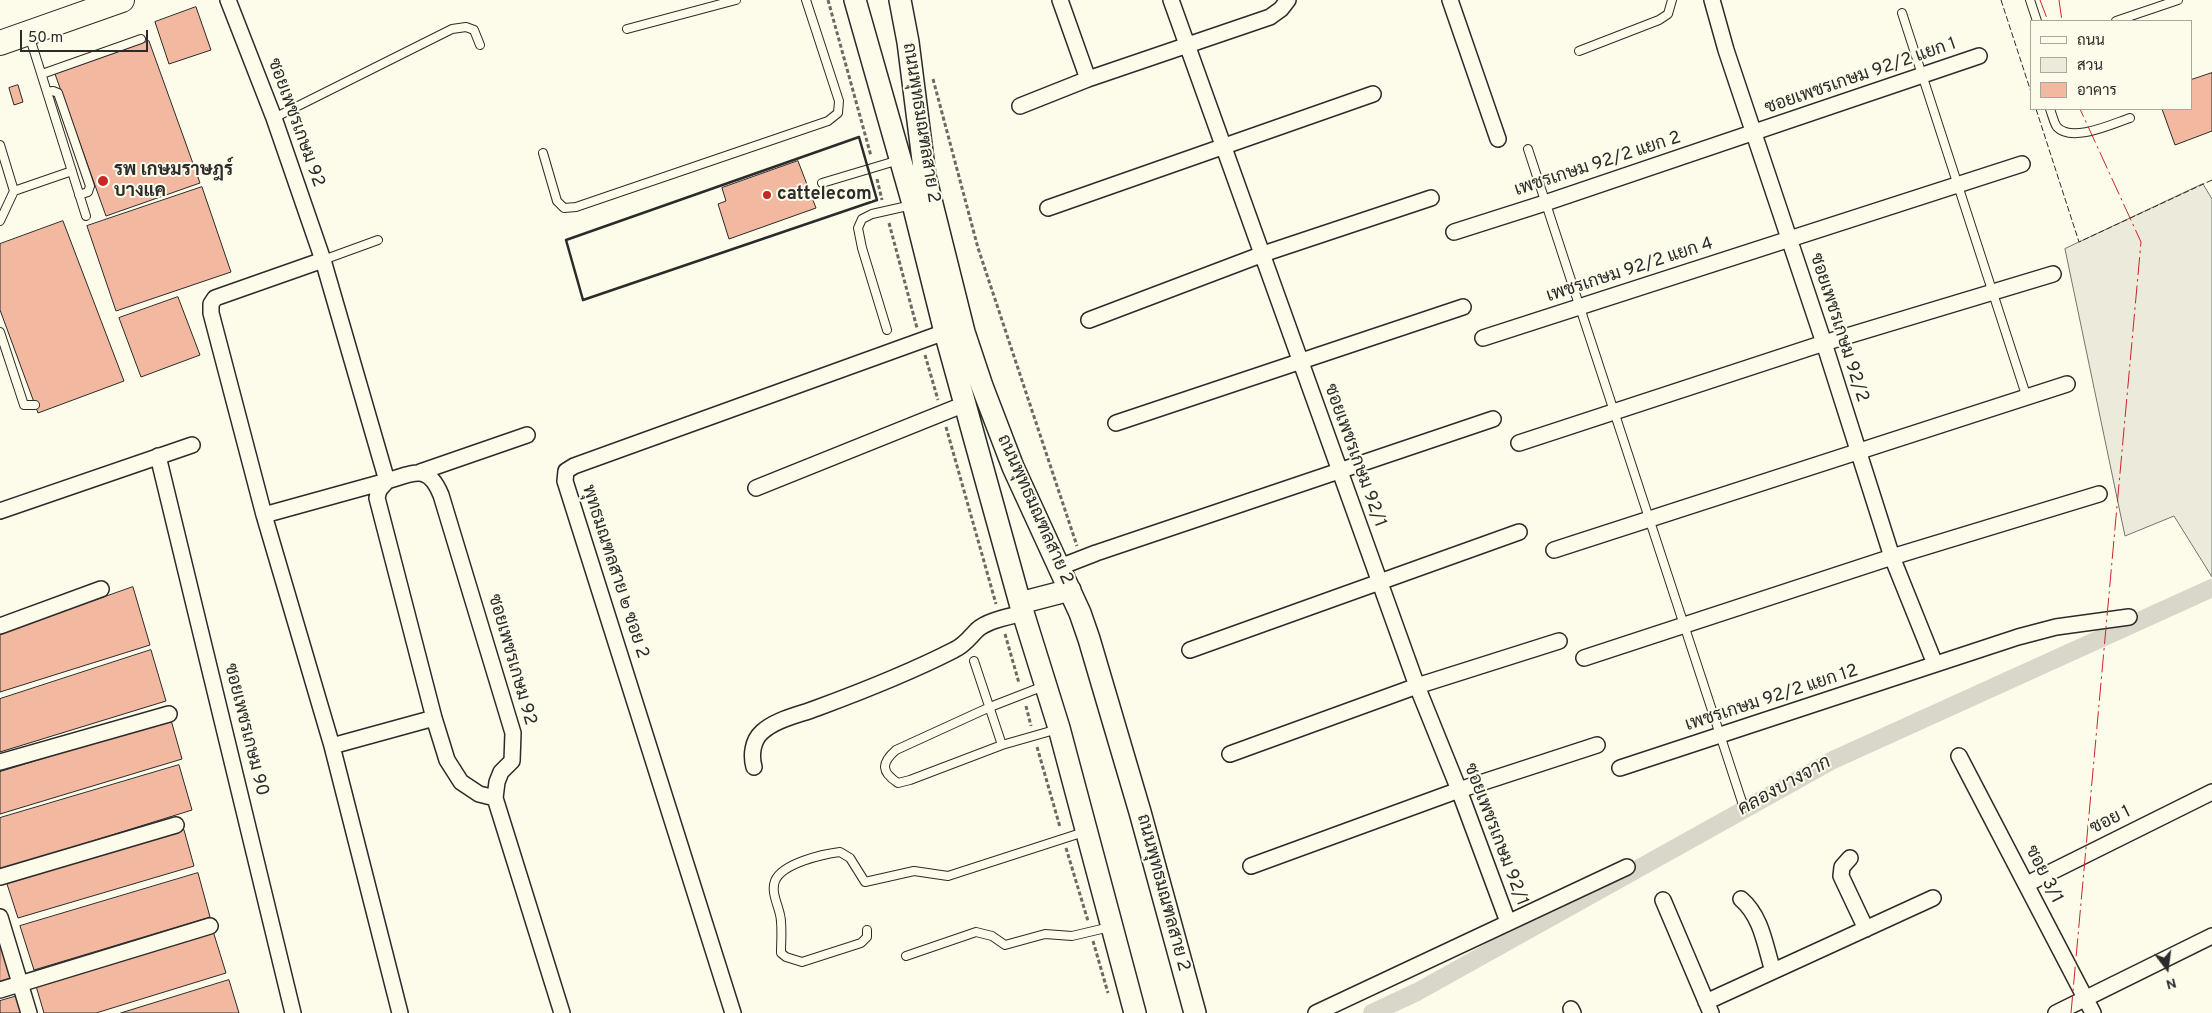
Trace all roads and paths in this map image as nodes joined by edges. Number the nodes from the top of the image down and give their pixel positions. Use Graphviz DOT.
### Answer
graph roads {
  1 [pos="122,0"];
  2 [pos="228,0"];
  3 [pos="736,0"];
  4 [pos="806,0"];
  5 [pos="828,0"];
  6 [pos="855,0"];
  7 [pos="900,0"];
  8 [pos="1060,0"];
  9 [pos="1171,0"];
  10 [pos="1288,0"];
  11 [pos="1450,0"];
  12 [pos="1672,0"];
  13 [pos="1712,0"];
  14 [pos="2030,0"];
  15 [pos="2178,0"];
  16 [pos="1902,13"];
  17 [pos="2037,20"];
  18 [pos="2119,20"];
  19 [pos="627,29"];
  20 [pos="29,32"];
  21 [pos="141,39"];
  22 [pos="0,43"];
  23 [pos="480,45"];
  24 [pos="1188,45"];
  25 [pos="1579,52"];
  26 [pos="1979,56"];
  27 [pos="931,71"];
  28 [pos="42,74"];
  29 [pos="1921,76"];
  30 [pos="1088,79"];
  31 [pos="47,92"];
  32 [pos="1372,94"];
  33 [pos="1020,106"];
  34 [pos="2050,110"];
  35 [pos="274,118"];
  36 [pos="2130,118"];
  37 [pos="1754,133"];
  38 [pos="1498,139"];
  39 [pos="0,145"];
  40 [pos="1224,145"];
  41 [pos="1528,150"];
  42 [pos="543,153"];
  43 [pos="900,160"];
  44 [pos="2022,164"];
  45 [pos="874,168"];
  46 [pos="72,172"];
  47 [pos="822,183"];
  48 [pos="1959,185"];
  49 [pos="14,191"];
  50 [pos="79,195"];
  51 [pos="1431,198"];
  52 [pos="1545,203"];
  53 [pos="914,204"];
  54 [pos="1048,208"];
  55 [pos="886,211"];
  56 [pos="86,216"];
  57 [pos="0,221"];
  58 [pos="1454,232"];
  59 [pos="1789,239"];
  60 [pos="378,240"];
  61 [pos="1263,254"];
  62 [pos="323,260"];
  63 [pos="2053,274"];
  64 [pos="1993,293"];
  65 [pos="1463,307"];
  66 [pos="1579,307"];
  67 [pos="1089,320"];
  68 [pos="887,330"];
  69 [pos="0,332"];
  70 [pos="945,332"];
  71 [pos="1483,338"];
  72 [pos="921,341"];
  73 [pos="1824,343"];
  74 [pos="1300,361"];
  75 [pos="2067,384"];
  76 [pos="2028,398"];
  77 [pos="965,404"];
  78 [pos="34,405"];
  79 [pos="1614,412"];
  80 [pos="942,414"];
  81 [pos="1493,419"];
  82 [pos="1116,424"];
  83 [pos="527,435"];
  84 [pos="1519,442"];
  85 [pos="192,445"];
  86 [pos="1858,452"];
  87 [pos="158,456"];
  88 [pos="1340,469"];
  89 [pos="420,472"];
  90 [pos="387,481"];
  91 [pos="756,488"];
  92 [pos="2099,494"];
  93 [pos="0,511"];
  94 [pos="264,514"];
  95 [pos="1649,520"];
  96 [pos="1520,532"];
  97 [pos="1554,550"];
  98 [pos="1892,557"];
  99 [pos="1081,559"];
  100 [pos="1060,567"];
  101 [pos="1380,582"];
  102 [pos="101,589"];
  103 [pos="1070,590"];
  104 [pos="1022,608"];
  105 [pos="2129,618"];
  106 [pos="1001,620"];
  107 [pos="0,626"];
  108 [pos="1683,627"];
  109 [pos="1559,641"];
  110 [pos="1190,650"];
  111 [pos="1584,658"];
  112 [pos="974,661"];
  113 [pos="1935,664"];
  114 [pos="1046,686"];
  115 [pos="1417,686"];
  116 [pos="1022,694"];
  117 [pos="990,707"];
  118 [pos="169,714"];
  119 [pos="434,718"];
  120 [pos="1059,728"];
  121 [pos="1034,736"];
  122 [pos="1720,736"];
  123 [pos="1597,744"];
  124 [pos="332,746"];
  125 [pos="1002,746"];
  126 [pos="1230,754"];
  127 [pos="1959,756"];
  128 [pos="0,762"];
  129 [pos="754,768"];
  130 [pos="1620,768"];
  131 [pos="1459,790"];
  132 [pos="2212,792"];
  133 [pos="495,798"];
  134 [pos="1744,808"];
  135 [pos="176,825"];
  136 [pos="1086,831"];
  137 [pos="1064,839"];
  138 [pos="1850,858"];
  139 [pos="1251,866"];
  140 [pos="1627,866"];
  141 [pos="0,877"];
  142 [pos="2027,884"];
  143 [pos="1933,898"];
  144 [pos="1741,899"];
  145 [pos="1663,900"];
  146 [pos="0,917"];
  147 [pos="1508,922"];
  148 [pos="210,926"];
  149 [pos="1112,927"];
  150 [pos="1866,929"];
  151 [pos="867,930"];
  152 [pos="1091,932"];
  153 [pos="2212,936"];
  154 [pos="906,956"];
  155 [pos="1774,971"];
  156 [pos="20,984"];
  157 [pos="0,990"];
  158 [pos="1109,995"];
  159 [pos="2086,999"];
  160 [pos="1708,1008"];
  161 [pos="28,1013"];
  162 [pos="293,1013"];
  163 [pos="400,1013"];
  164 [pos="562,1013"];
  165 [pos="733,1013"];
  166 [pos="1135,1013"];
  167 [pos="1195,1013"];
  168 [pos="1316,1013"];
  169 [pos="2056,1013"];
  170 [pos="2093,1013"];
  1 -- 20 [label="main road"];
  2 -- 35 [label="street, ซอยเพชรเกษม 92"];
  3 -- 19 [label="lane"];
  4 -- 42 [label="lane"];
  5 -- 45 [label="path"];
  6 -- 43 [label="main road, ถนนพุทธมณฑลสาย 2"];
  7 -- 100 [label="main road, ถนนพุทธมณฑลสาย 2"];
  8 -- 30 [label="street"];
  9 -- 24 [label="street, ซอยเพชรเกษม 92/1"];
  10 -- 24 [label="street"];
  11 -- 38 [label="street"];
  12 -- 25 [label="lane"];
  13 -- 37 [label="street, ซอยเพชรเกษม 92/2"];
  14 -- 17 [label="lane"];
  15 -- 18 [label="lane"];
  16 -- 29 [label="lane"];
  20 -- 22 [label="main road"];
  20 -- 28 [label="lane"];
  21 -- 28 [label="lane"];
  23 -- 35 [label="lane"];
  24 -- 30 [label="street"];
  24 -- 40 [label="street, ซอยเพชรเกษม 92/1"];
  26 -- 29 [label="street, ซอยเพชรเกษม 92/2 แยก 1"];
  27 -- 99 [label="path"];
  28 -- 31 [label="lane"];
  29 -- 37 [label="street, ซอยเพชรเกษม 92/2 แยก 1"];
  29 -- 48 [label="lane"];
  30 -- 33 [label="street"];
  31 -- 46 [label="lane"];
  31 -- 50 [label="lane"];
  32 -- 40 [label="street"];
  34 -- 36 [label="lane"];
  35 -- 62 [label="street, ซอยเพชรเกษม 92"];
  37 -- 52 [label="street, เพชรเกษม 92/2 แยก 2"];
  37 -- 59 [label="street, ซอยเพชรเกษม 92/2"];
  39 -- 49 [label="lane"];
  40 -- 54 [label="street"];
  40 -- 61 [label="street, ซอยเพชรเกษม 92/1"];
  41 -- 52 [label="lane"];
  43 -- 45 [label="lane"];
  43 -- 53 [label="main road, ถนนพุทธมณฑลสาย 2"];
  44 -- 48 [label="street, เพชรเกษม 92/2 แยก 4"];
  45 -- 47 [label="lane"];
  45 -- 55 [label="path"];
  46 -- 49 [label="lane"];
  46 -- 50 [label="lane"];
  48 -- 59 [label="street, เพชรเกษม 92/2 แยก 4"];
  48 -- 64 [label="lane"];
  49 -- 57 [label="lane"];
  50 -- 56 [label="lane"];
  51 -- 61 [label="street"];
  52 -- 58 [label="street, เพชรเกษม 92/2 แยก 2"];
  52 -- 66 [label="lane"];
  53 -- 55 [label="lane"];
  53 -- 70 [label="main road, ถนนพุทธมณฑลสาย 2"];
  55 -- 68 [label="lane"];
  55 -- 72 [label="path"];
  59 -- 66 [label="street, เพชรเกษม 92/2 แยก 4"];
  59 -- 73 [label="street, ซอยเพชรเกษม 92/2"];
  60 -- 62 [label="lane"];
  61 -- 67 [label="street"];
  61 -- 74 [label="street, ซอยเพชรเกษม 92/1"];
  62 -- 90 [label="street, ซอยเพชรเกษม 92"];
  62 -- 94 [label="street"];
  63 -- 64 [label="street"];
  64 -- 73 [label="street"];
  64 -- 76 [label="lane"];
  65 -- 74 [label="street"];
  66 -- 71 [label="street, เพชรเกษม 92/2 แยก 4"];
  66 -- 79 [label="lane"];
  69 -- 78 [label="lane"];
  70 -- 72 [label="street, พุทธมณฑลสาย ๒ ซอย 2"];
  70 -- 77 [label="main road, ถนนพุทธมณฑลสาย 2"];
  72 -- 80 [label="path"];
  72 -- 165 [label="street, พุทธมณฑลสาย ๒ ซอย 2"];
  73 -- 79 [label="street"];
  73 -- 86 [label="street, ซอยเพชรเกษม 92/2"];
  74 -- 82 [label="street"];
  74 -- 88 [label="street, ซอยเพชรเกษม 92/1"];
  75 -- 76 [label="street"];
  76 -- 86 [label="street"];
  77 -- 80 [label="street"];
  77 -- 104 [label="main road, ถนนพุทธมณฑลสาย 2"];
  79 -- 84 [label="street"];
  79 -- 95 [label="lane"];
  80 -- 91 [label="street"];
  80 -- 106 [label="path"];
  81 -- 88 [label="street"];
  83 -- 89 [label="street"];
  85 -- 87 [label="street"];
  86 -- 95 [label="street"];
  86 -- 98 [label="street, ซอยเพชรเกษม 92/2"];
  87 -- 93 [label="street"];
  87 -- 162 [label="street, ซอยเพชรเกษม 90"];
  88 -- 99 [label="street"];
  88 -- 101 [label="street, ซอยเพชรเกษม 92/1"];
  89 -- 90 [label="street"];
  89 -- 133 [label="street, ซอยเพชรเกษม 92"];
  90 -- 94 [label="street"];
  90 -- 119 [label="street"];
  92 -- 98 [label="street"];
  94 -- 124 [label="street"];
  95 -- 97 [label="street"];
  95 -- 108 [label="lane"];
  96 -- 101 [label="street"];
  98 -- 108 [label="street"];
  98 -- 113 [label="street, ซอยเพชรเกษม 92/2"];
  99 -- 100 [label="street"];
  100 -- 103 [label="main road, ถนนพุทธมณฑลสาย 2"];
  101 -- 110 [label="street"];
  101 -- 115 [label="street, ซอยเพชรเกษม 92/1"];
  102 -- 107 [label="street"];
  103 -- 104 [label="main road"];
  103 -- 167 [label="main road, ถนนพุทธมณฑลสาย 2"];
  104 -- 106 [label="street"];
  104 -- 114 [label="main road, ถนนพุทธมณฑลสาย 2"];
  105 -- 113 [label="street, เพชรเกษม 92/2 แยก 12"];
  106 -- 116 [label="path"];
  106 -- 129 [label="street"];
  108 -- 111 [label="street"];
  108 -- 122 [label="lane"];
  109 -- 115 [label="street"];
  112 -- 117 [label="lane"];
  113 -- 122 [label="street, เพชรเกษม 92/2 แยก 12"];
  114 -- 116 [label="lane"];
  114 -- 120 [label="main road, ถนนพุทธมณฑลสาย 2"];
  115 -- 126 [label="street"];
  115 -- 131 [label="street, ซอยเพชรเกษม 92/1"];
  116 -- 117 [label="lane"];
  116 -- 121 [label="path"];
  117 -- 125 [label="lane"];
  117 -- 125 [label="lane"];
  118 -- 128 [label="street"];
  119 -- 124 [label="street"];
  119 -- 133 [label="street"];
  120 -- 121 [label="lane"];
  120 -- 136 [label="main road, ถนนพุทธมณฑลสาย 2"];
  121 -- 125 [label="lane"];
  121 -- 137 [label="path"];
  122 -- 130 [label="street, เพชรเกษม 92/2 แยก 12"];
  122 -- 134 [label="lane"];
  123 -- 131 [label="street"];
  124 -- 163 [label="street"];
  127 -- 142 [label="street, ซอย 3/1"];
  131 -- 139 [label="street"];
  131 -- 147 [label="street, ซอยเพชรเกษม 92/1"];
  132 -- 142 [label="street, ซอย 1"];
  133 -- 164 [label="street"];
  135 -- 141 [label="street"];
  136 -- 137 [label="lane"];
  136 -- 149 [label="main road, ถนนพุทธมณฑลสาย 2"];
  137 -- 151 [label="lane"];
  137 -- 152 [label="path"];
  138 -- 150 [label="street"];
  140 -- 147 [label="street"];
  142 -- 159 [label="street, ซอย 3/1"];
  143 -- 150 [label="street"];
  144 -- 155 [label="street"];
  145 -- 160 [label="street"];
  146 -- 156 [label="street"];
  147 -- 168 [label="street"];
  148 -- 156 [label="street"];
  149 -- 152 [label="lane"];
  149 -- 166 [label="main road, ถนนพุทธมณฑลสาย 2"];
  150 -- 155 [label="street"];
  152 -- 154 [label="lane"];
  152 -- 158 [label="path"];
  153 -- 159 [label="street"];
  155 -- 160 [label="street"];
  156 -- 157 [label="street"];
  156 -- 161 [label="street"];
  159 -- 169 [label="street"];
  159 -- 170 [label="street, ซอย 3/1"];
}
